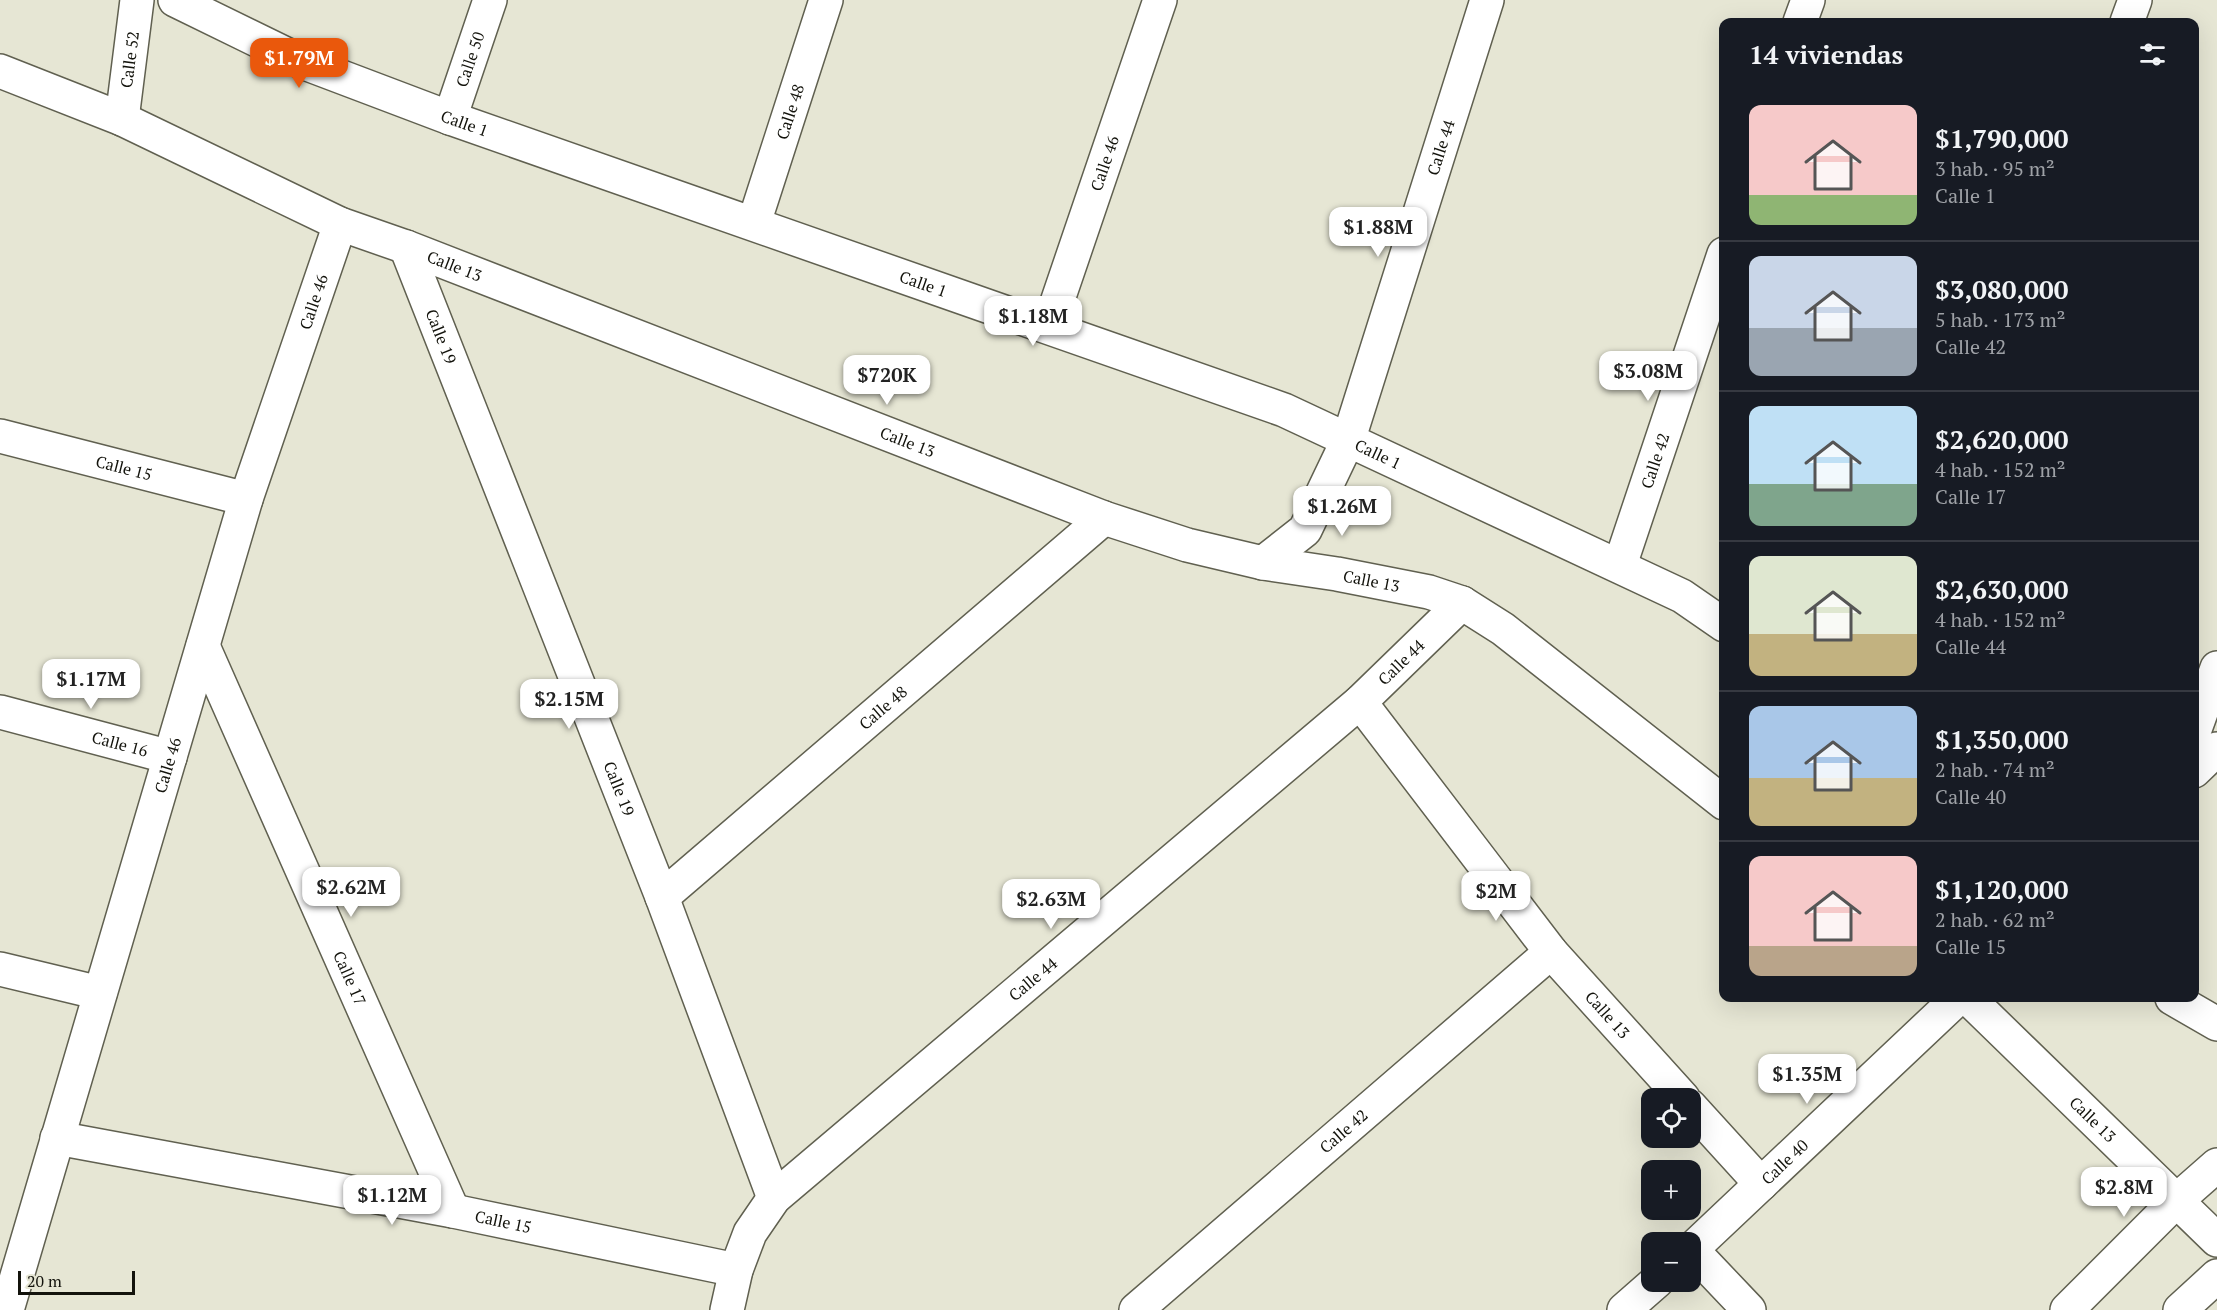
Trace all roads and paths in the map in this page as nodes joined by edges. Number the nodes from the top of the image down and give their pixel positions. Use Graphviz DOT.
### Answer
graph roads {
  1 [pos="137,0"];
  2 [pos="175,0"];
  3 [pos="490,0"];
  4 [pos="826,0"];
  5 [pos="1160,0"];
  6 [pos="1486,0"];
  7 [pos="1808,0"];
  8 [pos="2135,0"];
  9 [pos="1801,18"];
  10 [pos="2128,18"];
  11 [pos="0,71"];
  12 [pos="450,118"];
  13 [pos="122,119"];
  14 [pos="754,223"];
  15 [pos="340,224"];
  16 [pos="406,247"];
  17 [pos="1719,269"];
  18 [pos="1048,326"];
  19 [pos="0,436"];
  20 [pos="1348,438"];
  21 [pos="246,499"];
  22 [pos="1104,518"];
  23 [pos="1305,530"];
  24 [pos="1263,563"];
  25 [pos="1620,565"];
  26 [pos="1337,574"];
  27 [pos="1462,603"];
  28 [pos="1719,622"];
  29 [pos="203,646"];
  30 [pos="2217,668"];
  31 [pos="1360,702"];
  32 [pos="0,711"];
  33 [pos="2199,718"];
  34 [pos="2217,749"];
  35 [pos="170,757"];
  36 [pos="2199,766"];
  37 [pos="1719,800"];
  38 [pos="662,897"];
  39 [pos="1551,952"];
  40 [pos="0,969"];
  41 [pos="100,993"];
  42 [pos="1954,1002"];
  43 [pos="1972,1002"];
  44 [pos="2179,1002"];
  45 [pos="2217,1024"];
  46 [pos="1674,1088"];
  47 [pos="1701,1118"];
  48 [pos="57,1138"];
  49 [pos="2217,1165"];
  50 [pos="1761,1184"];
  51 [pos="774,1198"];
  52 [pos="2176,1202"];
  53 [pos="453,1211"];
  54 [pos="14,1238"];
  55 [pos="2217,1240"];
  56 [pos="1701,1241"];
  57 [pos="1701,1261"];
  58 [pos="736,1270"];
  59 [pos="2217,1276"];
  60 [pos="1644,1292"];
  61 [pos="7,1310"];
  62 [pos="727,1310"];
  63 [pos="1136,1310"];
  64 [pos="1624,1310"];
  65 [pos="1749,1310"];
  66 [pos="2067,1310"];
  67 [pos="2180,1310"];
  1 -- 13 [label="street, Calle 52"];
  2 -- 12 [label="street, Calle 1"];
  3 -- 12 [label="street, Calle 50"];
  4 -- 14 [label="street, Calle 48"];
  5 -- 18 [label="street, Calle 46"];
  6 -- 20 [label="street, Calle 44"];
  7 -- 9 [label="street"];
  8 -- 10 [label="street"];
  11 -- 13 [label="street, Calle 13"];
  12 -- 14 [label="street, Calle 1"];
  13 -- 15 [label="street, Calle 13"];
  14 -- 18 [label="street, Calle 1"];
  15 -- 16 [label="street, Calle 13"];
  15 -- 21 [label="street, Calle 46"];
  16 -- 22 [label="street, Calle 13"];
  16 -- 38 [label="street, Calle 19"];
  17 -- 25 [label="street, Calle 42"];
  18 -- 20 [label="street, Calle 1"];
  19 -- 21 [label="street, Calle 15"];
  20 -- 23 [label="street, Calle 44"];
  20 -- 25 [label="street, Calle 1"];
  21 -- 29 [label="street, Calle 46"];
  22 -- 24 [label="street, Calle 13"];
  22 -- 38 [label="street, Calle 48"];
  23 -- 24 [label="street, Calle 44"];
  23 -- 26 [label="street"];
  24 -- 26 [label="street, Calle 13"];
  25 -- 28 [label="street, Calle 1"];
  26 -- 27 [label="street, Calle 13"];
  27 -- 31 [label="street, Calle 44"];
  27 -- 37 [label="street, Calle 13"];
  29 -- 35 [label="street, Calle 46"];
  29 -- 53 [label="street, Calle 17"];
  30 -- 33 [label="street"];
  31 -- 39 [label="street, Calle 13"];
  31 -- 51 [label="street, Calle 44"];
  32 -- 35 [label="street, Calle 16"];
  34 -- 36 [label="street"];
  35 -- 41 [label="street, Calle 46"];
  38 -- 51 [label="street, Calle 19"];
  39 -- 46 [label="street, Calle 13"];
  39 -- 63 [label="street, Calle 42"];
  40 -- 41 [label="street"];
  41 -- 48 [label="street, Calle 46"];
  42 -- 50 [label="street, Calle 40"];
  43 -- 52 [label="street, Calle 13"];
  44 -- 45 [label="street"];
  47 -- 50 [label="street"];
  48 -- 53 [label="street, Calle 15"];
  48 -- 54 [label="street, Calle 46"];
  49 -- 52 [label="street"];
  50 -- 56 [label="street, Calle 40"];
  51 -- 58 [label="street, Calle 44"];
  52 -- 55 [label="street, Calle 13"];
  52 -- 66 [label="street"];
  53 -- 58 [label="street, Calle 15"];
  54 -- 61 [label="street, Calle 46"];
  57 -- 65 [label="street"];
  58 -- 62 [label="street, Calle 44"];
  59 -- 67 [label="street"];
  60 -- 64 [label="street"];
}
